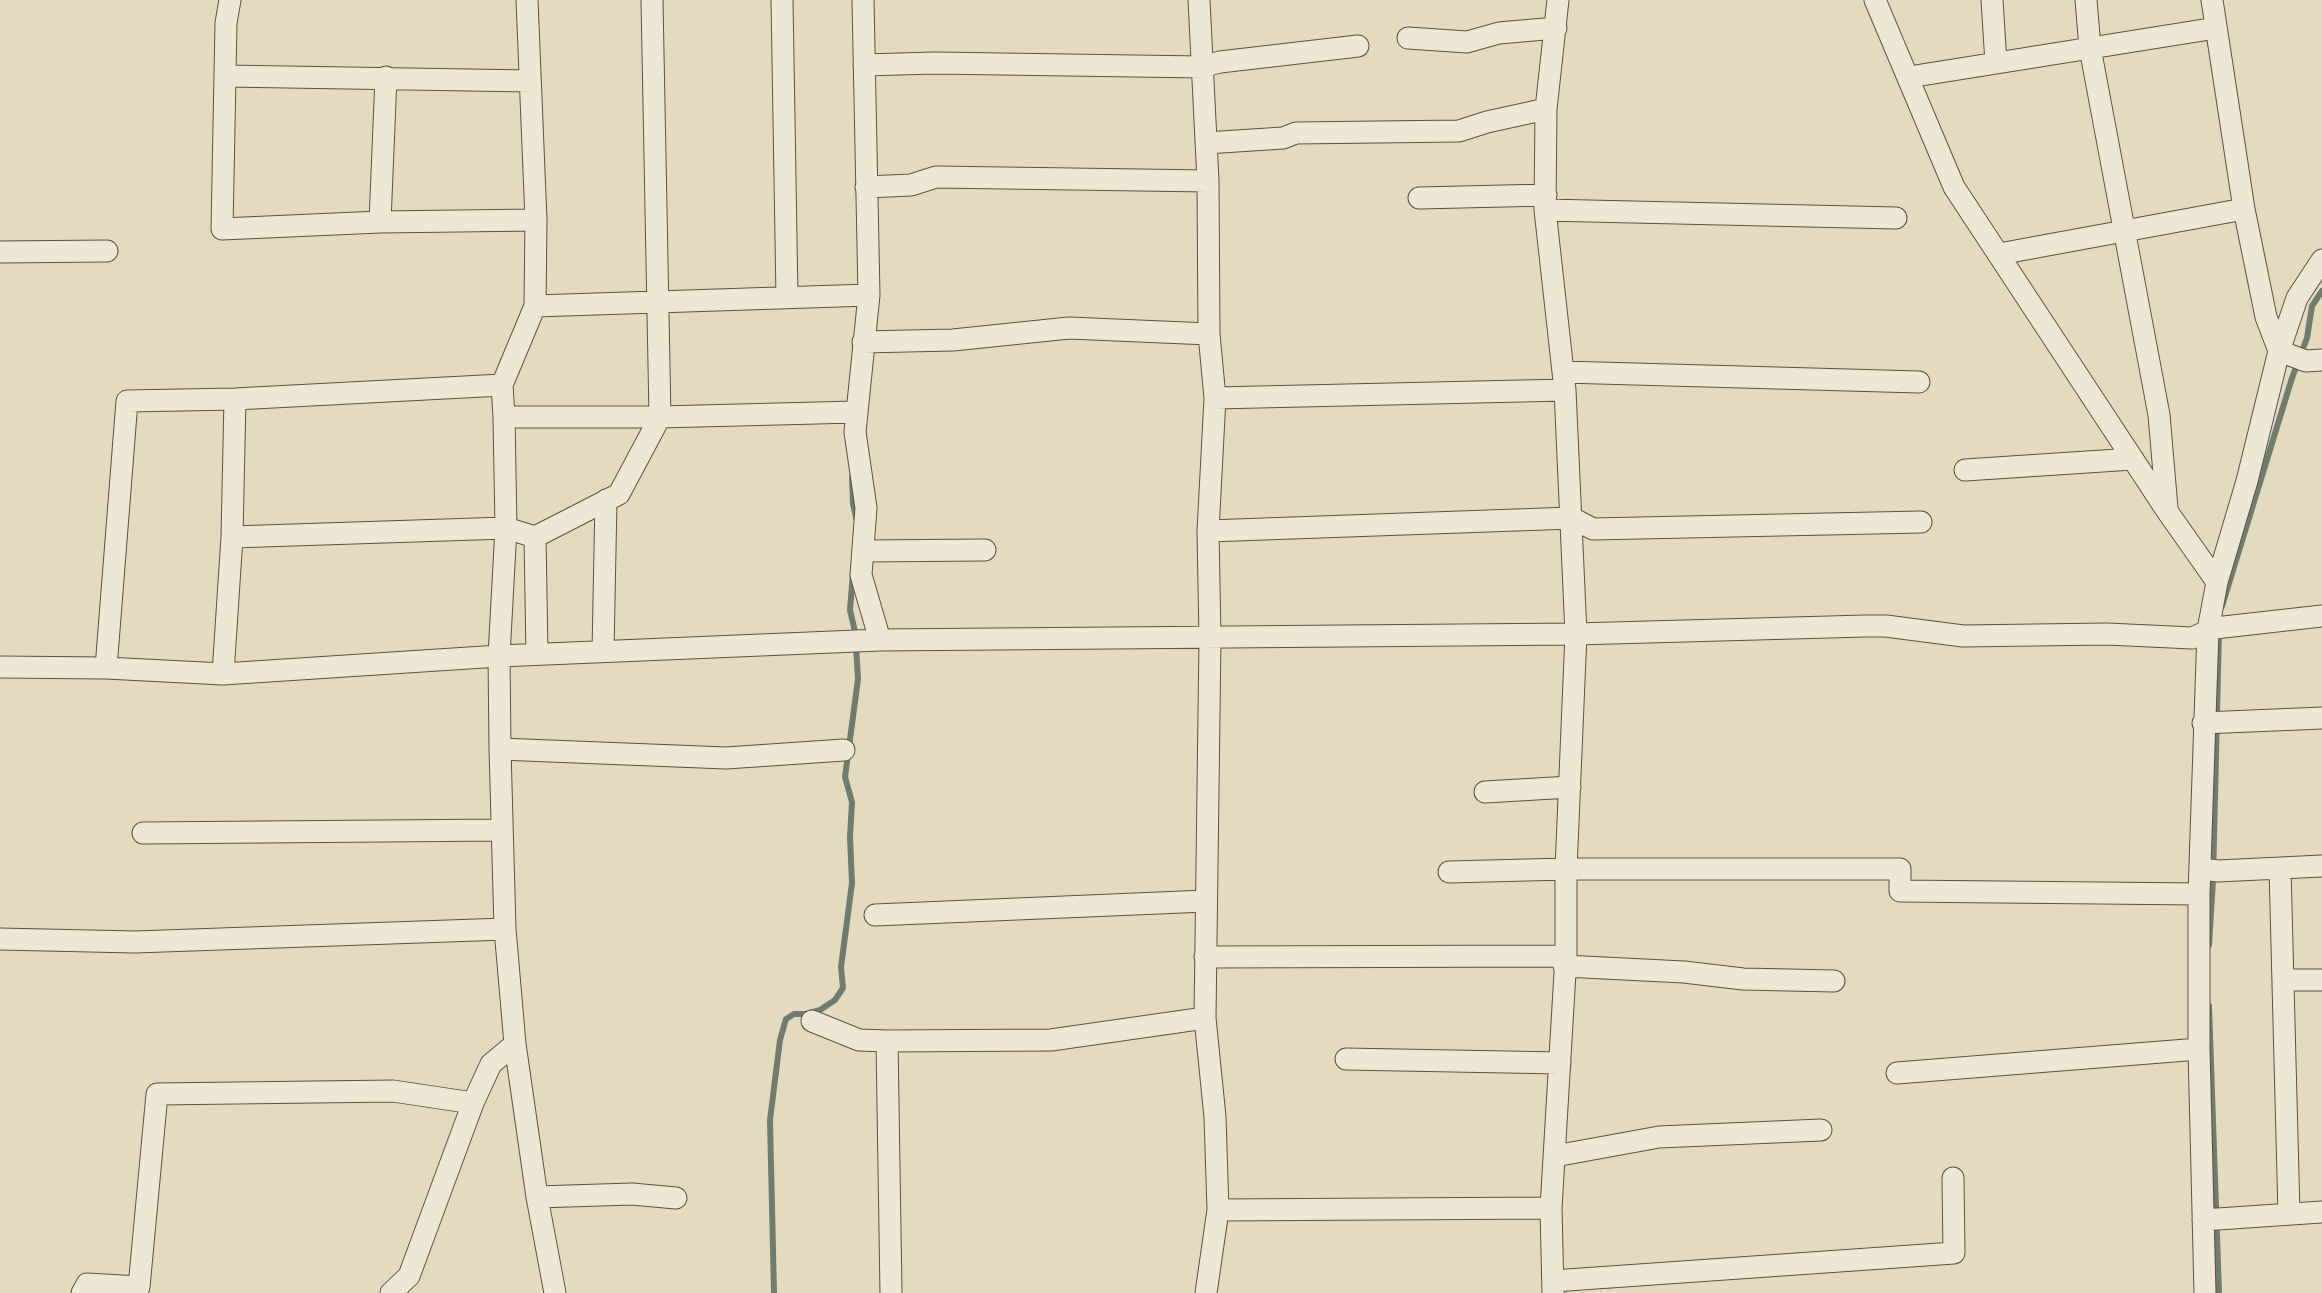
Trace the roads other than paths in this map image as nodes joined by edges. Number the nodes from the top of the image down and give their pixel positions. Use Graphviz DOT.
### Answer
graph roads {
  1 [pos="230,0"];
  2 [pos="527,0"];
  3 [pos="652,0"];
  4 [pos="782,0"];
  5 [pos="863,0"];
  6 [pos="1199,0"];
  7 [pos="1558,0"];
  8 [pos="1875,0"];
  9 [pos="1992,0"];
  10 [pos="2086,0"];
  11 [pos="2212,0"];
  12 [pos="1556,28"];
  13 [pos="2216,28"];
  14 [pos="1408,38"];
  15 [pos="1358,46"];
  16 [pos="2090,48"];
  17 [pos="1996,63"];
  18 [pos="864,65"];
  19 [pos="1201,67"];
  20 [pos="226,76"];
  21 [pos="386,77"];
  22 [pos="1910,77"];
  23 [pos="530,81"];
  24 [pos="1546,109"];
  25 [pos="1206,143"];
  26 [pos="1208,182"];
  27 [pos="866,187"];
  28 [pos="1419,198"];
  29 [pos="1546,202"];
  30 [pos="2244,209"];
  31 [pos="1896,218"];
  32 [pos="536,220"];
  33 [pos="380,222"];
  34 [pos="2123,231"];
  35 [pos="108,251"];
  36 [pos="0,252"];
  37 [pos="1999,254"];
  38 [pos="2322,260"];
  39 [pos="869,295"];
  40 [pos="787,297"];
  41 [pos="659,302"];
  42 [pos="535,306"];
  43 [pos="1209,334"];
  44 [pos="863,342"];
  45 [pos="2279,351"];
  46 [pos="2322,360"];
  47 [pos="1564,381"];
  48 [pos="1919,382"];
  49 [pos="502,385"];
  50 [pos="1215,398"];
  51 [pos="236,399"];
  52 [pos="856,412"];
  53 [pos="504,417"];
  54 [pos="660,417"];
  55 [pos="2133,459"];
  56 [pos="1965,470"];
  57 [pos="606,500"];
  58 [pos="2167,512"];
  59 [pos="1572,518"];
  60 [pos="1921,522"];
  61 [pos="506,528"];
  62 [pos="1208,531"];
  63 [pos="232,537"];
  64 [pos="535,537"];
  65 [pos="985,550"];
  66 [pos="863,551"];
  67 [pos="2217,582"];
  68 [pos="2322,616"];
  69 [pos="2208,630"];
  70 [pos="1576,633"];
  71 [pos="1210,638"];
  72 [pos="880,640"];
  73 [pos="603,651"];
  74 [pos="537,654"];
  75 [pos="499,656"];
  76 [pos="0,667"];
  77 [pos="106,668"];
  78 [pos="223,674"];
  79 [pos="2322,718"];
  80 [pos="2204,723"];
  81 [pos="500,749"];
  82 [pos="844,750"];
  83 [pos="1569,787"];
  84 [pos="1485,792"];
  85 [pos="502,830"];
  86 [pos="143,833"];
  87 [pos="2322,866"];
  88 [pos="2280,868"];
  89 [pos="1566,869"];
  90 [pos="2201,869"];
  91 [pos="1449,872"];
  92 [pos="2199,894"];
  93 [pos="1206,901"];
  94 [pos="875,915"];
  95 [pos="505,929"];
  96 [pos="0,939"];
  97 [pos="1205,957"];
  98 [pos="1565,961"];
  99 [pos="2283,980"];
  100 [pos="2322,980"];
  101 [pos="1834,981"];
  102 [pos="1205,1018"];
  103 [pos="812,1021"];
  104 [pos="887,1041"];
  105 [pos="515,1044"];
  106 [pos="2199,1049"];
  107 [pos="1346,1059"];
  108 [pos="1560,1063"];
  109 [pos="1897,1073"];
  110 [pos="473,1103"];
  111 [pos="1821,1130"];
  112 [pos="1555,1156"];
  113 [pos="1953,1178"];
  114 [pos="537,1197"];
  115 [pos="676,1198"];
  116 [pos="1551,1208"];
  117 [pos="1218,1210"];
  118 [pos="2322,1212"];
  119 [pos="2289,1214"];
  120 [pos="2204,1220"];
  121 [pos="1553,1287"];
  122 [pos="82,1293"];
  123 [pos="391,1293"];
  124 [pos="555,1293"];
  125 [pos="891,1293"];
  126 [pos="1206,1293"];
  127 [pos="2205,1293"];
  1 -- 20 [label="street"];
  2 -- 23 [label="street"];
  3 -- 41 [label="street"];
  4 -- 40 [label="street"];
  5 -- 18 [label="street"];
  6 -- 19 [label="street"];
  7 -- 12 [label="street"];
  8 -- 22 [label="street"];
  9 -- 17 [label="street"];
  10 -- 16 [label="street"];
  11 -- 13 [label="street"];
  12 -- 14 [label="street"];
  12 -- 24 [label="street"];
  13 -- 16 [label="street"];
  13 -- 30 [label="street"];
  15 -- 19 [label="street"];
  16 -- 17 [label="street"];
  16 -- 34 [label="street"];
  17 -- 22 [label="street"];
  18 -- 19 [label="street"];
  18 -- 27 [label="street"];
  19 -- 25 [label="street"];
  20 -- 21 [label="street"];
  20 -- 33 [label="street"];
  21 -- 23 [label="street"];
  21 -- 33 [label="street"];
  22 -- 37 [label="street"];
  23 -- 32 [label="street"];
  24 -- 25 [label="street"];
  24 -- 29 [label="street"];
  25 -- 26 [label="street"];
  26 -- 27 [label="street"];
  26 -- 43 [label="street"];
  27 -- 39 [label="street"];
  28 -- 29 [label="street"];
  29 -- 31 [label="street"];
  29 -- 47 [label="street"];
  30 -- 34 [label="street"];
  30 -- 45 [label="street"];
  32 -- 33 [label="street"];
  32 -- 42 [label="street"];
  34 -- 37 [label="street"];
  34 -- 58 [label="street"];
  35 -- 36 [label="street"];
  37 -- 55 [label="street"];
  38 -- 45 [label="street"];
  39 -- 40 [label="street"];
  39 -- 44 [label="street"];
  40 -- 41 [label="street"];
  41 -- 42 [label="street"];
  41 -- 54 [label="street"];
  42 -- 49 [label="street"];
  43 -- 44 [label="street"];
  43 -- 50 [label="street"];
  44 -- 52 [label="street"];
  45 -- 46 [label="street"];
  45 -- 67 [label="street"];
  47 -- 48 [label="street"];
  47 -- 50 [label="street"];
  47 -- 59 [label="street"];
  49 -- 51 [label="street"];
  49 -- 53 [label="street"];
  50 -- 62 [label="street"];
  51 -- 63 [label="street"];
  51 -- 77 [label="street"];
  52 -- 54 [label="street"];
  52 -- 66 [label="street"];
  53 -- 54 [label="street"];
  53 -- 61 [label="street"];
  54 -- 57 [label="street"];
  55 -- 56 [label="street"];
  55 -- 58 [label="street"];
  57 -- 64 [label="street"];
  57 -- 73 [label="street"];
  58 -- 67 [label="street"];
  59 -- 60 [label="street"];
  59 -- 62 [label="street"];
  59 -- 70 [label="street"];
  61 -- 63 [label="street"];
  61 -- 64 [label="street"];
  61 -- 75 [label="street"];
  62 -- 71 [label="street"];
  63 -- 78 [label="street"];
  64 -- 74 [label="street"];
  65 -- 66 [label="street"];
  66 -- 72 [label="street"];
  67 -- 69 [label="street"];
  68 -- 69 [label="street"];
  69 -- 70 [label="street"];
  69 -- 80 [label="street"];
  70 -- 71 [label="street"];
  70 -- 83 [label="street"];
  71 -- 72 [label="street"];
  71 -- 93 [label="street"];
  72 -- 73 [label="street"];
  73 -- 74 [label="street"];
  74 -- 75 [label="street"];
  75 -- 78 [label="street"];
  75 -- 81 [label="street"];
  76 -- 77 [label="street"];
  77 -- 78 [label="street"];
  79 -- 80 [label="street"];
  80 -- 90 [label="street"];
  81 -- 82 [label="street"];
  81 -- 85 [label="street"];
  83 -- 84 [label="street"];
  83 -- 89 [label="street"];
  85 -- 86 [label="street"];
  85 -- 95 [label="street"];
  87 -- 88 [label="street"];
  88 -- 90 [label="street"];
  88 -- 99 [label="street"];
  89 -- 91 [label="street"];
  89 -- 92 [label="street"];
  89 -- 98 [label="street"];
  90 -- 92 [label="street"];
  92 -- 106 [label="street"];
  93 -- 94 [label="street"];
  93 -- 97 [label="street"];
  95 -- 96 [label="street"];
  95 -- 105 [label="street"];
  97 -- 98 [label="street"];
  97 -- 102 [label="street"];
  98 -- 101 [label="street"];
  98 -- 108 [label="street"];
  99 -- 100 [label="street"];
  99 -- 119 [label="street"];
  102 -- 104 [label="street"];
  102 -- 117 [label="street"];
  103 -- 104 [label="street"];
  104 -- 125 [label="street"];
  105 -- 110 [label="street"];
  105 -- 114 [label="street"];
  106 -- 109 [label="street"];
  106 -- 120 [label="street"];
  107 -- 108 [label="street"];
  108 -- 112 [label="street"];
  110 -- 122 [label="street"];
  110 -- 123 [label="street"];
  111 -- 112 [label="street"];
  112 -- 116 [label="street"];
  113 -- 121 [label="street"];
  114 -- 115 [label="street"];
  114 -- 124 [label="street"];
  116 -- 117 [label="street"];
  116 -- 121 [label="street"];
  117 -- 126 [label="street"];
  118 -- 119 [label="street"];
  119 -- 120 [label="street"];
  120 -- 127 [label="street"];
}
